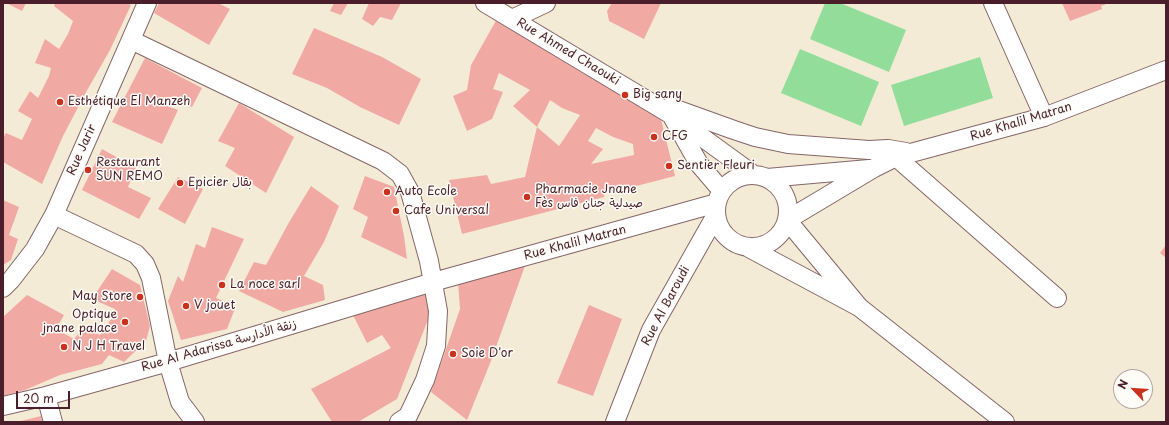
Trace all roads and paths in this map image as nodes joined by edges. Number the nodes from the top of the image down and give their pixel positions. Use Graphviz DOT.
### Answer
graph roads {
  1 [pos="147,3"];
  2 [pos="485,3"];
  3 [pos="546,3"];
  4 [pos="993,3"];
  5 [pos="512,19"];
  6 [pos="131,40"];
  7 [pos="1166,70"];
  8 [pos="664,110"];
  9 [pos="1044,117"];
  10 [pos="904,156"];
  11 [pos="874,168"];
  12 [pos="760,176"];
  13 [pos="718,203"];
  14 [pos="54,215"];
  15 [pos="787,220"];
  16 [pos="749,248"];
  17 [pos="433,282"];
  18 [pos="3,288"];
  19 [pos="1057,298"];
  20 [pos="859,307"];
  21 [pos="168,362"];
  22 [pos="46,396"];
  23 [pos="3,406"];
  24 [pos="406,420"];
  25 [pos="52,422"];
  26 [pos="195,422"];
  27 [pos="615,422"];
  28 [pos="1005,422"];
  1 -- 6 [label="street, Rue Jarir"];
  2 -- 5 [label="street, Rue Ahmed Chaouki"];
  3 -- 5 [label="street"];
  4 -- 9 [label="street"];
  5 -- 8 [label="street, Rue Ahmed Chaouki"];
  6 -- 14 [label="street, Rue Jarir"];
  6 -- 17 [label="street"];
  7 -- 9 [label="street, Rue Khalil Matran"];
  8 -- 10 [label="street"];
  8 -- 12 [label="street, Rue Ahmed Chaouki"];
  8 -- 13 [label="street, Rue Ahmed Chaouki"];
  9 -- 10 [label="street, Rue Khalil Matran"];
  10 -- 11 [label="street, Rue Khalil Matran"];
  10 -- 19 [label="street"];
  11 -- 12 [label="street, Rue Khalil Matran"];
  11 -- 15 [label="street, Rue Khalil Matran"];
  12 -- 13 [label="street"];
  12 -- 15 [label="street"];
  13 -- 16 [label="street"];
  13 -- 17 [label="street, Rue Khalil Matran"];
  13 -- 27 [label="street, Rue Al Baroudi"];
  14 -- 18 [label="street, Rue Jarir"];
  14 -- 21 [label="street"];
  15 -- 16 [label="street"];
  15 -- 20 [label="street"];
  16 -- 20 [label="street"];
  17 -- 21 [label="street, Rue Al Adarissa زنقة الأدارسة"];
  17 -- 24 [label="street"];
  20 -- 28 [label="street"];
  21 -- 22 [label="street, Rue Al Adarissa زنقة الأدارسة"];
  21 -- 26 [label="street"];
  22 -- 23 [label="street, Rue Al Adarissa زنقة الأدارسة"];
  22 -- 25 [label="street"];
}
